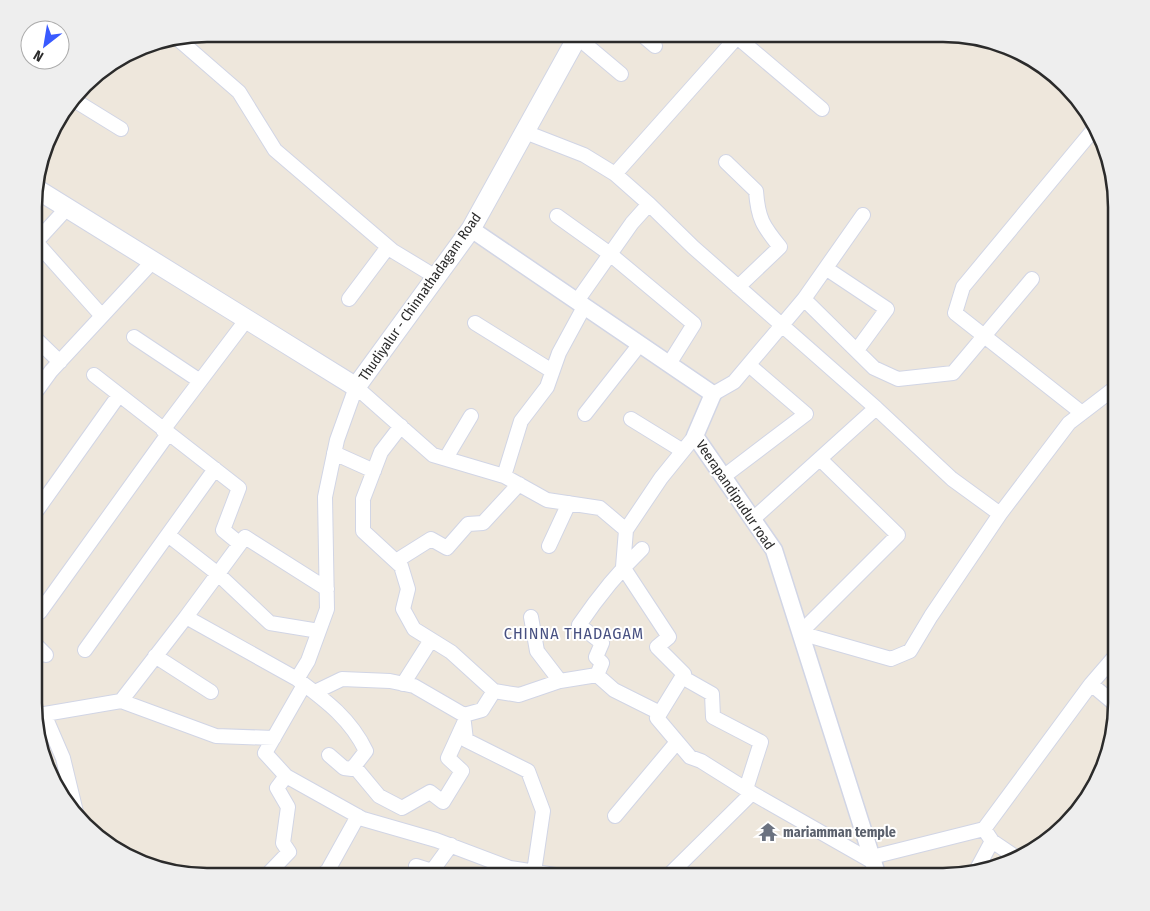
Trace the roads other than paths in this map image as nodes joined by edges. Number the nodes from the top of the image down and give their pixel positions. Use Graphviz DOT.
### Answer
graph roads {
  1 [pos="574,42"];
  2 [pos="586,43"];
  3 [pos="651,43"];
  4 [pos="729,43"];
  5 [pos="743,43"];
  6 [pos="184,44"];
  7 [pos="655,46"];
  8 [pos="621,74"];
  9 [pos="80,103"];
  10 [pos="822,108"];
  11 [pos="121,129"];
  12 [pos="525,132"];
  13 [pos="1090,134"];
  14 [pos="726,162"];
  15 [pos="615,174"];
  16 [pos="43,193"];
  17 [pos="649,204"];
  18 [pos="67,208"];
  19 [pos="863,215"];
  20 [pos="557,216"];
  21 [pos="471,229"];
  22 [pos="42,235"];
  23 [pos="388,247"];
  24 [pos="42,249"];
  25 [pos="610,254"];
  26 [pos="153,261"];
  27 [pos="827,269"];
  28 [pos="436,277"];
  29 [pos="1032,279"];
  30 [pos="738,287"];
  31 [pos="349,299"];
  32 [pos="804,299"];
  33 [pos="580,304"];
  34 [pos="102,316"];
  35 [pos="247,319"];
  36 [pos="475,323"];
  37 [pos="782,325"];
  38 [pos="984,336"];
  39 [pos="134,337"];
  40 [pos="640,344"];
  41 [pos="42,345"];
  42 [pos="857,350"];
  43 [pos="60,362"];
  44 [pos="669,364"];
  45 [pos="748,365"];
  46 [pos="552,371"];
  47 [pos="94,376"];
  48 [pos="200,381"];
  49 [pos="42,384"];
  50 [pos="356,387"];
  51 [pos="1108,393"];
  52 [pos="713,394"];
  53 [pos="119,395"];
  54 [pos="876,408"];
  55 [pos="1082,413"];
  56 [pos="586,414"];
  57 [pos="471,416"];
  58 [pos="631,419"];
  59 [pos="401,426"];
  60 [pos="166,432"];
  61 [pos="695,436"];
  62 [pos="683,450"];
  63 [pos="334,454"];
  64 [pos="446,458"];
  65 [pos="820,459"];
  66 [pos="215,469"];
  67 [pos="374,471"];
  68 [pos="504,476"];
  69 [pos="723,477"];
  70 [pos="519,484"];
  71 [pos="43,502"];
  72 [pos="569,503"];
  73 [pos="1000,514"];
  74 [pos="753,520"];
  75 [pos="626,530"];
  76 [pos="168,535"];
  77 [pos="240,544"];
  78 [pos="549,546"];
  79 [pos="642,549"];
  80 [pos="396,561"];
  81 [pos="623,567"];
  82 [pos="218,574"];
  83 [pos="327,589"];
  84 [pos="43,608"];
  85 [pos="186,616"];
  86 [pos="531,617"];
  87 [pos="319,630"];
  88 [pos="800,633"];
  89 [pos="431,640"];
  90 [pos="85,650"];
  91 [pos="43,652"];
  92 [pos="46,655"];
  93 [pos="155,656"];
  94 [pos="1107,665"];
  95 [pos="597,675"];
  96 [pos="682,677"];
  97 [pos="560,681"];
  98 [pos="403,684"];
  99 [pos="1090,684"];
  100 [pos="305,685"];
  101 [pos="494,691"];
  102 [pos="211,692"];
  103 [pos="1107,698"];
  104 [pos="121,701"];
  105 [pos="43,711"];
  106 [pos="660,713"];
  107 [pos="464,719"];
  108 [pos="44,721"];
  109 [pos="274,738"];
  110 [pos="677,742"];
  111 [pos="329,755"];
  112 [pos="354,766"];
  113 [pos="286,776"];
  114 [pos="749,791"];
  115 [pos="70,793"];
  116 [pos="358,816"];
  117 [pos="615,816"];
  118 [pos="984,829"];
  119 [pos="992,841"];
  120 [pos="451,845"];
  121 [pos="1010,853"];
  122 [pos="980,864"];
  123 [pos="416,866"];
  124 [pos="875,866"];
  125 [pos="274,868"];
  126 [pos="329,868"];
  127 [pos="422,868"];
  128 [pos="434,868"];
  129 [pos="498,868"];
  130 [pos="535,868"];
  131 [pos="676,868"];
  1 -- 12 [label="main road, Thudiyalur - Chinnathadagam Road"];
  2 -- 8 [label="street"];
  3 -- 7 [label="street"];
  4 -- 15 [label="street"];
  5 -- 10 [label="street"];
  6 -- 23 [label="street"];
  9 -- 11 [label="street"];
  12 -- 15 [label="street"];
  12 -- 21 [label="main road, Thudiyalur - Chinnathadagam Road"];
  13 -- 38 [label="street"];
  14 -- 30 [label="street"];
  15 -- 17 [label="street"];
  16 -- 18 [label="main road, Thudiyalur - Chinnathadagam Road"];
  17 -- 25 [label="street"];
  17 -- 30 [label="street"];
  18 -- 22 [label="street"];
  18 -- 26 [label="main road, Thudiyalur - Chinnathadagam Road"];
  19 -- 27 [label="street"];
  20 -- 25 [label="street"];
  21 -- 28 [label="main road, Thudiyalur - Chinnathadagam Road"];
  21 -- 33 [label="street"];
  23 -- 28 [label="street"];
  23 -- 31 [label="street"];
  24 -- 34 [label="street"];
  25 -- 33 [label="street"];
  25 -- 44 [label="street"];
  26 -- 34 [label="street"];
  26 -- 35 [label="main road, Thudiyalur - Chinnathadagam Road"];
  27 -- 32 [label="street"];
  27 -- 42 [label="street"];
  28 -- 50 [label="main road, Thudiyalur - Chinnathadagam Road"];
  29 -- 38 [label="street"];
  30 -- 37 [label="street"];
  32 -- 37 [label="street"];
  32 -- 42 [label="street"];
  33 -- 40 [label="street"];
  33 -- 46 [label="street"];
  34 -- 43 [label="street"];
  35 -- 48 [label="street"];
  35 -- 50 [label="main road, Thudiyalur - Chinnathadagam Road"];
  36 -- 46 [label="street"];
  37 -- 45 [label="street"];
  37 -- 54 [label="street"];
  38 -- 42 [label="street"];
  38 -- 55 [label="street"];
  39 -- 48 [label="street"];
  40 -- 44 [label="street"];
  40 -- 56 [label="street"];
  41 -- 43 [label="street"];
  43 -- 49 [label="street"];
  44 -- 52 [label="street"];
  45 -- 52 [label="street"];
  45 -- 69 [label="street"];
  46 -- 68 [label="street"];
  47 -- 53 [label="street"];
  48 -- 60 [label="street"];
  50 -- 59 [label="street"];
  50 -- 63 [label="street"];
  51 -- 55 [label="street"];
  52 -- 61 [label="street, Veerapandipudur road"];
  53 -- 60 [label="street"];
  53 -- 71 [label="street"];
  54 -- 65 [label="street"];
  54 -- 73 [label="street"];
  55 -- 73 [label="street"];
  57 -- 64 [label="street"];
  58 -- 62 [label="street"];
  59 -- 64 [label="street"];
  59 -- 67 [label="street"];
  60 -- 66 [label="street"];
  60 -- 84 [label="street"];
  61 -- 62 [label="street"];
  61 -- 69 [label="street, Veerapandipudur road"];
  62 -- 75 [label="street"];
  63 -- 67 [label="street"];
  63 -- 83 [label="street"];
  64 -- 68 [label="street"];
  65 -- 74 [label="street"];
  65 -- 88 [label="street"];
  66 -- 76 [label="street"];
  66 -- 77 [label="street"];
  67 -- 80 [label="street"];
  68 -- 70 [label="street"];
  69 -- 74 [label="street, Veerapandipudur road"];
  70 -- 72 [label="street"];
  70 -- 80 [label="street"];
  72 -- 75 [label="street"];
  72 -- 78 [label="street"];
  73 -- 88 [label="street"];
  74 -- 88 [label="street, Veerapandipudur road"];
  75 -- 81 [label="street"];
  76 -- 82 [label="street"];
  76 -- 90 [label="street"];
  77 -- 82 [label="street"];
  77 -- 83 [label="street"];
  79 -- 81 [label="street"];
  80 -- 89 [label="street"];
  81 -- 95 [label="street"];
  81 -- 96 [label="street"];
  82 -- 85 [label="street"];
  82 -- 87 [label="street"];
  83 -- 87 [label="street"];
  85 -- 93 [label="street"];
  85 -- 100 [label="street"];
  86 -- 97 [label="street"];
  87 -- 100 [label="street"];
  88 -- 124 [label="street, Veerapandipudur road"];
  89 -- 98 [label="street"];
  89 -- 101 [label="street"];
  91 -- 92 [label="street"];
  93 -- 102 [label="street"];
  93 -- 104 [label="street"];
  94 -- 99 [label="street"];
  95 -- 97 [label="street"];
  95 -- 106 [label="street"];
  96 -- 106 [label="street"];
  96 -- 114 [label="street"];
  97 -- 101 [label="street"];
  98 -- 100 [label="street"];
  98 -- 107 [label="street"];
  99 -- 103 [label="street"];
  99 -- 118 [label="street"];
  100 -- 109 [label="street"];
  100 -- 112 [label="street"];
  101 -- 107 [label="street"];
  104 -- 105 [label="street"];
  104 -- 109 [label="street"];
  106 -- 110 [label="street"];
  107 -- 112 [label="street"];
  107 -- 130 [label="street"];
  108 -- 115 [label="street"];
  109 -- 113 [label="street"];
  110 -- 114 [label="street"];
  110 -- 117 [label="street"];
  111 -- 112 [label="street"];
  113 -- 116 [label="street"];
  113 -- 125 [label="street"];
  114 -- 124 [label="street"];
  114 -- 131 [label="street"];
  116 -- 120 [label="street"];
  116 -- 126 [label="street"];
  118 -- 119 [label="street"];
  118 -- 124 [label="street"];
  119 -- 121 [label="street"];
  119 -- 122 [label="street"];
  120 -- 128 [label="street"];
  120 -- 129 [label="street"];
  123 -- 127 [label="street"];
}
